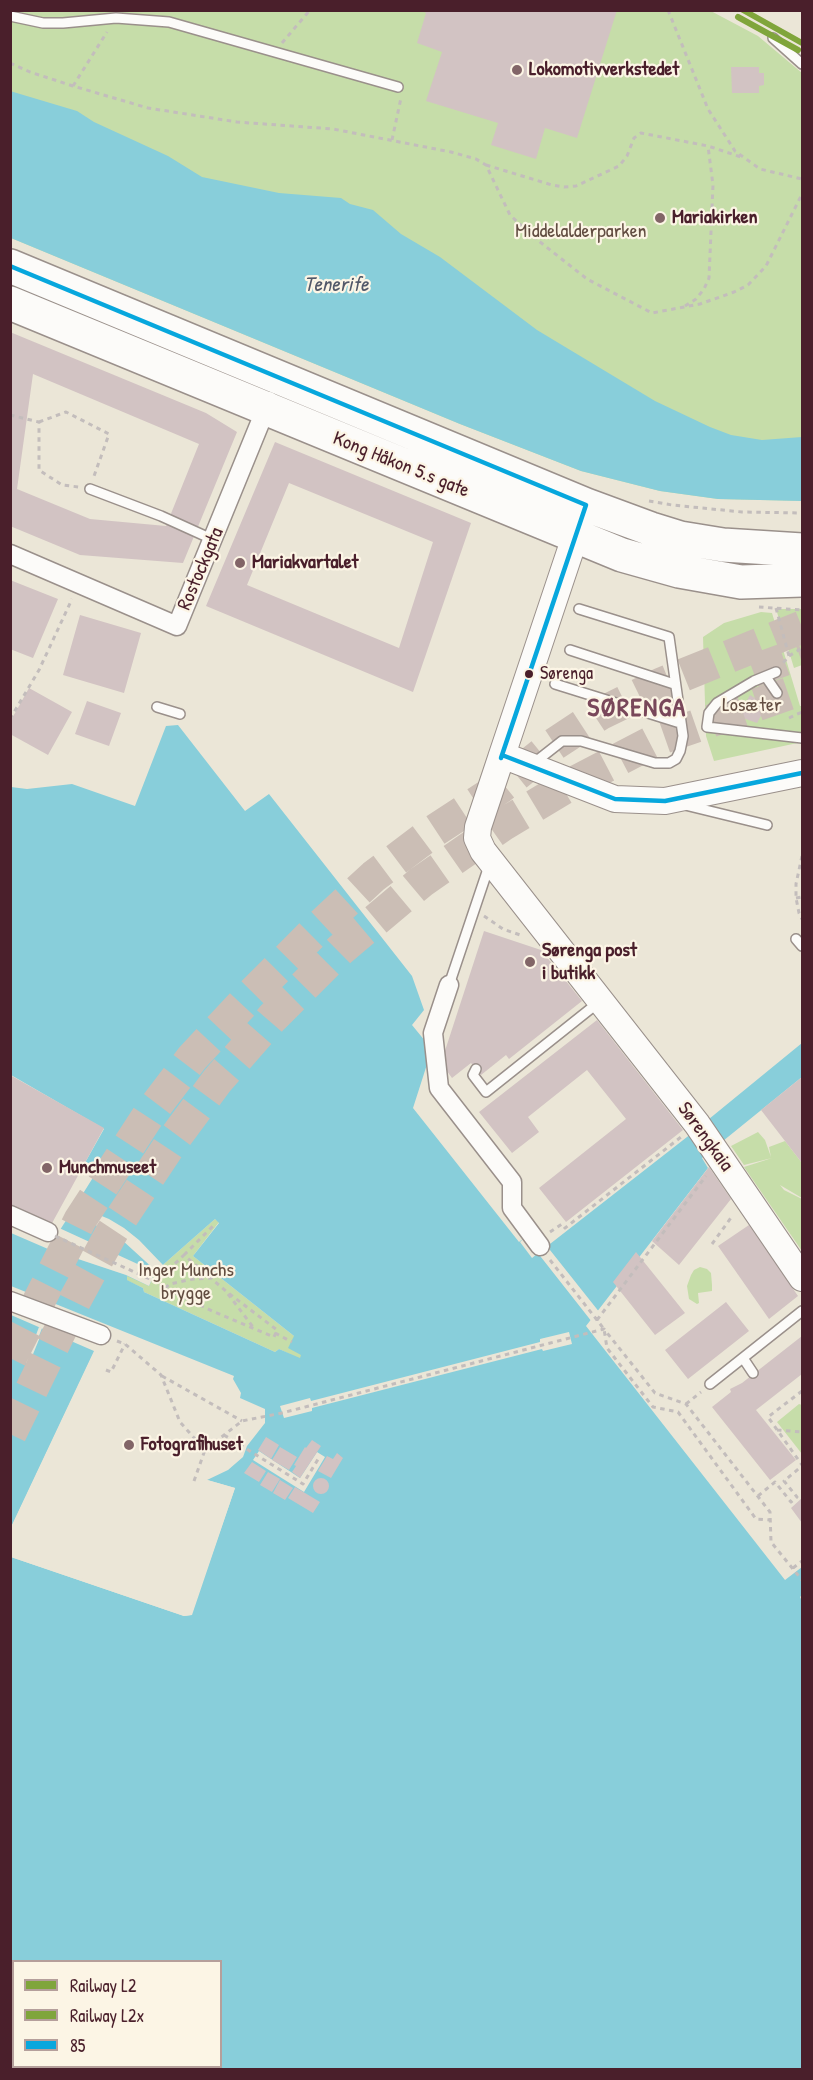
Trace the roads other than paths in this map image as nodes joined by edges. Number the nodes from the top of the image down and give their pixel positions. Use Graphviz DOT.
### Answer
graph roads {
  1 [pos="10,16"];
  2 [pos="773,38"];
  3 [pos="802,64"];
  4 [pos="398,87"];
  5 [pos="10,266"];
  6 [pos="10,303"];
  7 [pos="279,378"];
  8 [pos="266,409"];
  9 [pos="90,489"];
  10 [pos="586,505"];
  11 [pos="638,510"];
  12 [pos="802,528"];
  13 [pos="575,537"];
  14 [pos="214,540"];
  15 [pos="802,550"];
  16 [pos="10,554"];
  17 [pos="802,580"];
  18 [pos="741,582"];
  19 [pos="789,601"];
  20 [pos="579,609"];
  21 [pos="570,650"];
  22 [pos="776,672"];
  23 [pos="766,677"];
  24 [pos="555,684"];
  25 [pos="674,684"];
  26 [pos="777,693"];
  27 [pos="157,707"];
  28 [pos="180,714"];
  29 [pos="680,723"];
  30 [pos="802,738"];
  31 [pos="509,759"];
  32 [pos="802,773"];
  33 [pos="665,801"];
  34 [pos="767,825"];
  35 [pos="491,861"];
  36 [pos="449,986"];
  37 [pos="601,1001"];
  38 [pos="476,1069"];
  39 [pos="10,1215"];
  40 [pos="52,1234"];
  41 [pos="538,1244"];
  42 [pos="802,1278"];
  43 [pos="10,1301"];
  44 [pos="802,1311"];
  45 [pos="101,1335"];
  46 [pos="743,1358"];
  47 [pos="753,1373"];
  48 [pos="710,1384"];
  1 -- 4 [label="lane"];
  2 -- 3 [label="lane"];
  5 -- 7 [label="highway, Kong Håkon 5.s gate"];
  6 -- 8 [label="highway, Kong Håkon 5.s gate"];
  7 -- 8 [label="street, Rostockgata"];
  7 -- 10 [label="highway, Kong Håkon 5.s gate"];
  8 -- 13 [label="highway, Kong Håkon 5.s gate"];
  8 -- 14 [label="street, Rostockgata"];
  9 -- 14 [label="lane"];
  10 -- 11 [label="highway, Kong Håkon 5.s gate"];
  10 -- 13 [label="street, Sørengkaia"];
  11 -- 12 [label="highway"];
  11 -- 15 [label="highway, Kong Håkon 5.s gate"];
  13 -- 18 [label="highway, Kong Håkon 5.s gate"];
  13 -- 31 [label="street, Sørengkaia"];
  14 -- 16 [label="street, Rostockgata"];
  17 -- 18 [label="highway, Kong Håkon 5.s gate"];
  18 -- 19 [label="highway"];
  20 -- 25 [label="lane"];
  21 -- 25 [label="lane"];
  22 -- 23 [label="lane"];
  23 -- 26 [label="lane"];
  23 -- 30 [label="lane"];
  24 -- 29 [label="lane"];
  25 -- 29 [label="lane"];
  27 -- 28 [label="lane"];
  29 -- 31 [label="lane"];
  31 -- 33 [label="street"];
  31 -- 35 [label="street, Sørengkaia"];
  32 -- 33 [label="street"];
  33 -- 34 [label="lane"];
  35 -- 36 [label="lane"];
  35 -- 37 [label="street, Sørengkaia"];
  36 -- 41 [label="street"];
  37 -- 38 [label="lane"];
  37 -- 42 [label="street, Sørengkaia"];
  39 -- 40 [label="street"];
  43 -- 45 [label="street"];
  44 -- 46 [label="lane"];
  46 -- 47 [label="lane"];
  46 -- 48 [label="lane"];
}
